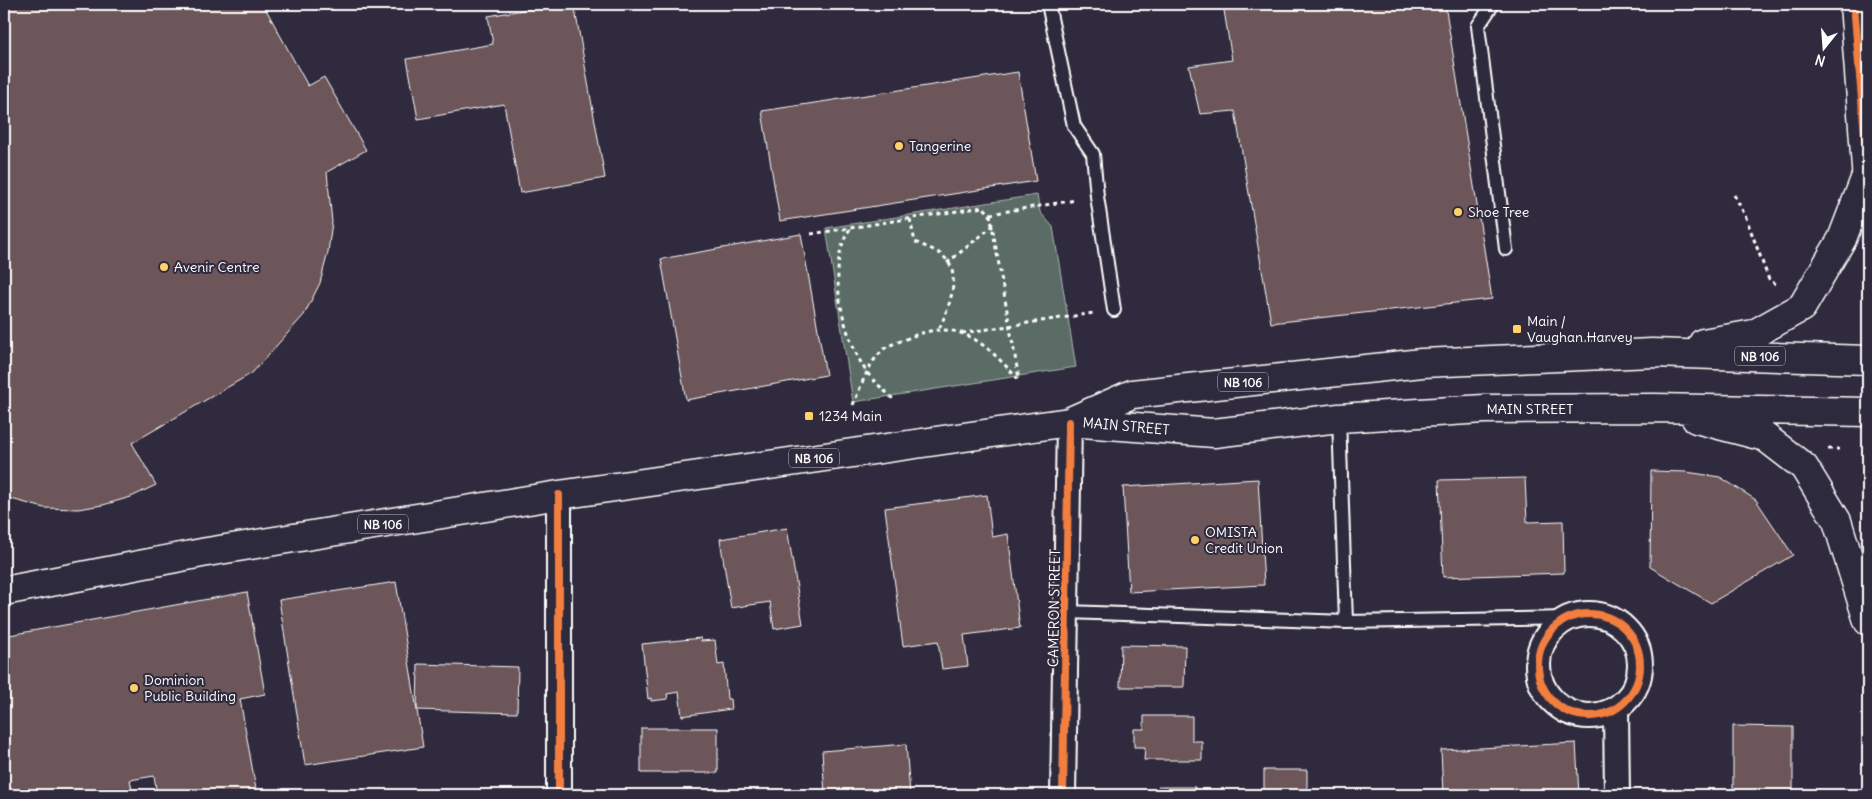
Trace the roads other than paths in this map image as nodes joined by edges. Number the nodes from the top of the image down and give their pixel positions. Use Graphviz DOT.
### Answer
graph roads {
  1 [pos="1048,4"];
  2 [pos="1493,4"];
  3 [pos="1854,4"];
  4 [pos="1868,171"];
  5 [pos="1868,199"];
  6 [pos="1506,249"];
  7 [pos="1114,310"];
  8 [pos="1652,353"];
  9 [pos="1868,360"];
  10 [pos="1654,408"];
  11 [pos="1868,412"];
  12 [pos="1339,418"];
  13 [pos="1069,422"];
  14 [pos="559,495"];
  15 [pos="4,591"];
  16 [pos="1067,612"];
  17 [pos="1569,618"];
  18 [pos="1868,621"];
  19 [pos="1346,622"];
  20 [pos="1616,709"];
  21 [pos="560,795"];
  22 [pos="1064,795"];
  23 [pos="1617,795"];
  1 -- 7 [label="lane"];
  2 -- 6 [label="lane"];
  3 -- 4 [label="main road"];
  4 -- 5 [label="main road"];
  4 -- 8 [label="main road"];
  8 -- 9 [label="main road, MAIN STREET / NB 106"];
  8 -- 13 [label="main road, MAIN STREET / NB 106"];
  10 -- 11 [label="main road, MAIN STREET / NB 106"];
  10 -- 12 [label="main road, MAIN STREET / NB 106"];
  10 -- 18 [label="main road"];
  12 -- 13 [label="main road, MAIN STREET / NB 106"];
  12 -- 19 [label="lane"];
  13 -- 14 [label="main road, NB 106"];
  13 -- 16 [label="street, CAMERON STREET"];
  14 -- 15 [label="main road, NB 106"];
  14 -- 21 [label="street"];
  16 -- 19 [label="lane"];
  16 -- 22 [label="street, CAMERON STREET"];
  17 -- 19 [label="lane"];
  17 -- 20 [label="street"];
  17 -- 20 [label="street"];
  20 -- 23 [label="street"];
}
